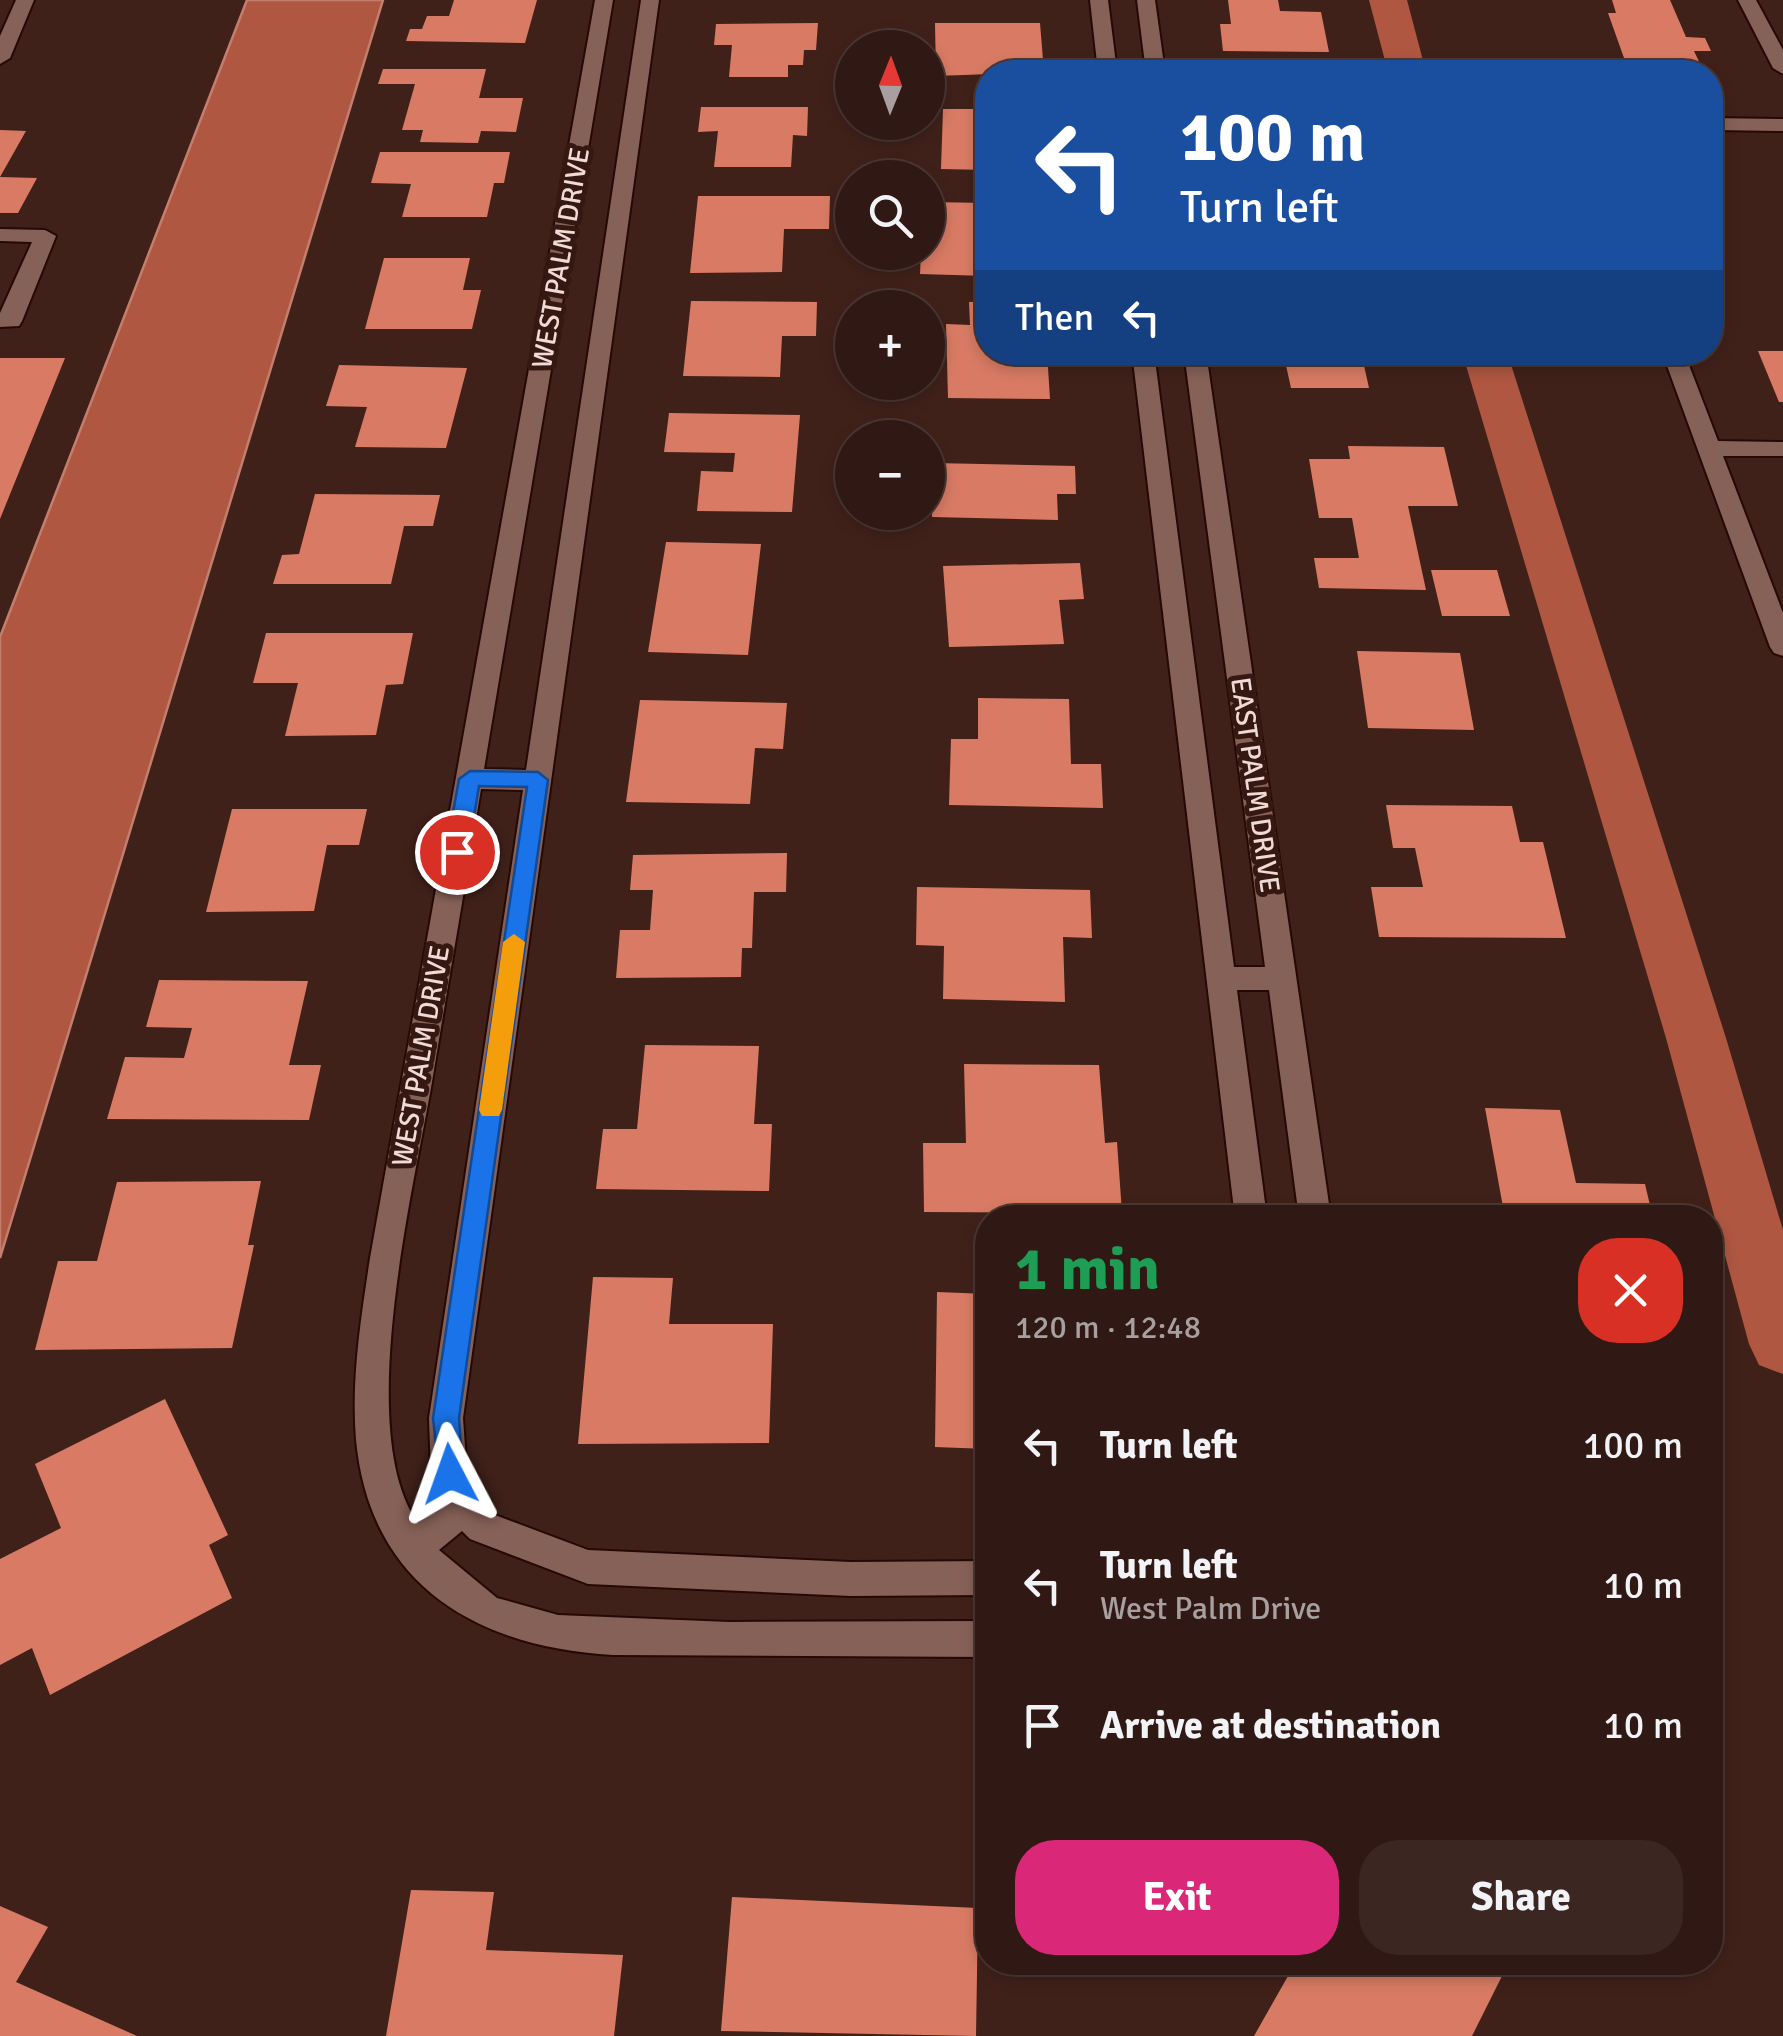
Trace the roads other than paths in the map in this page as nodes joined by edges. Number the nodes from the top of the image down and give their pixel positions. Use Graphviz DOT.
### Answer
graph roads {
  1 [pos="25,0"];
  2 [pos="604,0"];
  3 [pos="650,0"];
  4 [pos="1099,0"];
  5 [pos="1146,0"];
  6 [pos="1747,0"];
  7 [pos="0,58"];
  8 [pos="1106,60"];
  9 [pos="1154,60"];
  10 [pos="1783,68"];
  11 [pos="1723,124"];
  12 [pos="1783,125"];
  13 [pos="604,150"];
  14 [pos="0,235"];
  15 [pos="0,320"];
  16 [pos="1145,365"];
  17 [pos="1197,365"];
  18 [pos="1678,365"];
  19 [pos="1710,448"];
  20 [pos="1783,449"];
  21 [pos="1783,647"];
  22 [pos="470,779"];
  23 [pos="538,780"];
  24 [pos="1282,978"];
  25 [pos="1221,979"];
  26 [pos="1249,1205"];
  27 [pos="1313,1205"];
  28 [pos="462,1508"];
  29 [pos="412,1550"];
  30 [pos="975,1578"];
  31 [pos="975,1638"];
  1 -- 7 [label="street"];
  2 -- 13 [label="street, WEST PALM DRIVE"];
  3 -- 13 [label="street, WEST PALM DRIVE"];
  4 -- 8 [label="street"];
  5 -- 9 [label="street"];
  6 -- 10 [label="street"];
  11 -- 12 [label="street"];
  13 -- 22 [label="street, WEST PALM DRIVE"];
  13 -- 23 [label="street, WEST PALM DRIVE"];
  14 -- 15 [label="street"];
  16 -- 25 [label="street, EAST PALM DRIVE"];
  17 -- 24 [label="street, EAST PALM DRIVE"];
  18 -- 19 [label="street"];
  19 -- 20 [label="street"];
  19 -- 21 [label="street"];
  22 -- 23 [label="street"];
  22 -- 29 [label="street, WEST PALM DRIVE"];
  23 -- 28 [label="street, WEST PALM DRIVE"];
  24 -- 25 [label="street"];
  24 -- 27 [label="street, EAST PALM DRIVE"];
  25 -- 26 [label="street, EAST PALM DRIVE"];
  28 -- 29 [label="street"];
  28 -- 30 [label="street"];
  29 -- 31 [label="street, WEST PALM DRIVE"];
}
